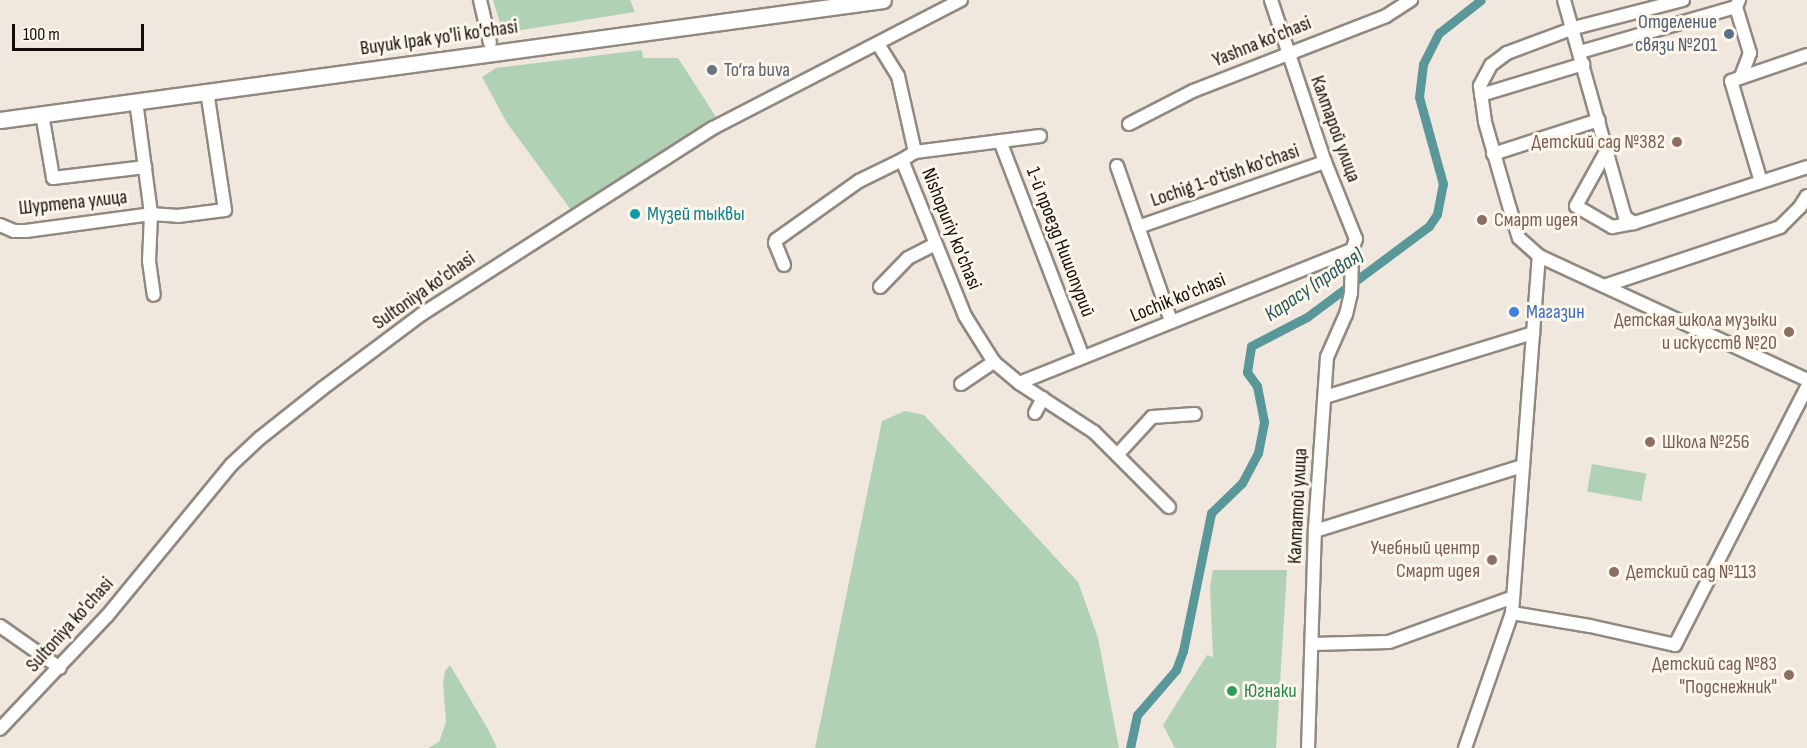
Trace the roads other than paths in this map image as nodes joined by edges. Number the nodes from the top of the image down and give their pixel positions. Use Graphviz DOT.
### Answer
graph roads {
  1 [pos="480,0"];
  2 [pos="808,0"];
  3 [pos="883,0"];
  4 [pos="961,0"];
  5 [pos="1271,0"];
  6 [pos="1411,0"];
  7 [pos="1564,0"];
  8 [pos="1683,0"];
  9 [pos="1737,4"];
  10 [pos="1574,28"];
  11 [pos="878,44"];
  12 [pos="490,48"];
  13 [pos="1287,52"];
  14 [pos="1807,54"];
  15 [pos="1581,58"];
  16 [pos="1742,76"];
  17 [pos="207,91"];
  18 [pos="1481,95"];
  19 [pos="136,101"];
  20 [pos="0,111"];
  21 [pos="42,114"];
  22 [pos="0,120"];
  23 [pos="1599,120"];
  24 [pos="1129,124"];
  25 [pos="1040,136"];
  26 [pos="1000,141"];
  27 [pos="1607,150"];
  28 [pos="915,152"];
  29 [pos="1493,154"];
  30 [pos="902,160"];
  31 [pos="1325,162"];
  32 [pos="1117,166"];
  33 [pos="145,167"];
  34 [pos="1807,167"];
  35 [pos="1761,183"];
  36 [pos="1807,196"];
  37 [pos="151,214"];
  38 [pos="1634,223"];
  39 [pos="0,225"];
  40 [pos="1138,227"];
  41 [pos="935,244"];
  42 [pos="1352,250"];
  43 [pos="1539,256"];
  44 [pos="784,265"];
  45 [pos="1353,270"];
  46 [pos="880,286"];
  47 [pos="1604,286"];
  48 [pos="154,295"];
  49 [pos="1171,321"];
  50 [pos="1533,333"];
  51 [pos="1083,357"];
  52 [pos="994,362"];
  53 [pos="1807,380"];
  54 [pos="1019,383"];
  55 [pos="962,384"];
  56 [pos="1807,387"];
  57 [pos="1043,398"];
  58 [pos="1325,398"];
  59 [pos="1035,413"];
  60 [pos="1195,414"];
  61 [pos="1118,454"];
  62 [pos="1523,466"];
  63 [pos="1169,507"];
  64 [pos="1315,531"];
  65 [pos="1513,597"];
  66 [pos="1512,613"];
  67 [pos="0,626"];
  68 [pos="1312,644"];
  69 [pos="60,668"];
  70 [pos="0,729"];
  71 [pos="1308,748"];
  72 [pos="1465,748"];
  1 -- 12 [label="street"];
  2 -- 12 [label="main road, Buyuk Ipak yo'li ko'chasi"];
  3 -- 12 [label="main road, Buyuk Ipak yo'li ko'chasi"];
  4 -- 11 [label="street, Sultoniya ko'chasi"];
  5 -- 13 [label="street, Калтарой улица"];
  6 -- 13 [label="street, Yashna ko'chasi"];
  7 -- 10 [label="street"];
  8 -- 10 [label="street"];
  9 -- 15 [label="street"];
  9 -- 16 [label="street"];
  10 -- 15 [label="street"];
  10 -- 18 [label="street"];
  11 -- 28 [label="street, Nishopuriy ko'chasi"];
  11 -- 69 [label="street, Sultoniya ko'chasi"];
  12 -- 17 [label="main road, Buyuk Ipak yo'li ko'chasi"];
  12 -- 20 [label="main road, Buyuk Ipak yo'li ko'chasi"];
  13 -- 24 [label="street, Yashna ko'chasi"];
  13 -- 31 [label="street, Калтарой улица"];
  14 -- 16 [label="street"];
  15 -- 18 [label="street"];
  15 -- 23 [label="street"];
  16 -- 35 [label="street"];
  17 -- 19 [label="main road, Buyuk Ipak yo'li ko'chasi"];
  17 -- 37 [label="street, Шуртепа улица"];
  18 -- 29 [label="street"];
  19 -- 21 [label="main road, Buyuk Ipak yo'li ko'chasi"];
  19 -- 33 [label="street"];
  21 -- 22 [label="main road, Buyuk Ipak yo'li ko'chasi"];
  21 -- 33 [label="street"];
  23 -- 27 [label="street"];
  23 -- 29 [label="street"];
  25 -- 26 [label="street"];
  26 -- 28 [label="street"];
  26 -- 51 [label="street, 1-й проезд Нишопурий"];
  27 -- 38 [label="street"];
  27 -- 38 [label="street"];
  28 -- 30 [label="street, Nishopuriy ko'chasi"];
  29 -- 43 [label="street"];
  30 -- 41 [label="street, Nishopuriy ko'chasi"];
  30 -- 44 [label="street"];
  31 -- 40 [label="street, Lochig 1-o'tish ko'chasi"];
  31 -- 42 [label="street, Калтарой улица"];
  32 -- 40 [label="street"];
  33 -- 37 [label="street"];
  34 -- 35 [label="street"];
  35 -- 38 [label="street"];
  36 -- 47 [label="street"];
  37 -- 39 [label="street, Шуртепа улица"];
  37 -- 48 [label="street"];
  40 -- 49 [label="street"];
  41 -- 46 [label="street"];
  41 -- 52 [label="street, Nishopuriy ko'chasi"];
  42 -- 45 [label="street, Калтарой улица"];
  42 -- 49 [label="street, Lochik ko'chasi"];
  43 -- 47 [label="street"];
  43 -- 50 [label="street"];
  45 -- 58 [label="street, Калтатой улица"];
  47 -- 53 [label="street"];
  49 -- 51 [label="street, Lochik ko'chasi"];
  50 -- 58 [label="street"];
  50 -- 62 [label="street"];
  51 -- 54 [label="street, Lochik ko'chasi"];
  52 -- 54 [label="street, Nishopuriy ko'chasi"];
  52 -- 55 [label="street"];
  54 -- 57 [label="street, Nishopuriy ko'chasi"];
  56 -- 66 [label="street"];
  57 -- 59 [label="street"];
  57 -- 61 [label="street, Nishopuriy ko'chasi"];
  58 -- 64 [label="street, Калтатой улица"];
  60 -- 61 [label="street"];
  61 -- 63 [label="street, Nishopuriy ko'chasi"];
  62 -- 64 [label="street"];
  62 -- 65 [label="street"];
  64 -- 68 [label="street, Калтатой улица"];
  65 -- 66 [label="street"];
  65 -- 68 [label="street"];
  66 -- 72 [label="street"];
  67 -- 69 [label="street"];
  68 -- 71 [label="street, Калтатой улица"];
  69 -- 70 [label="street, Sultoniya ko'chasi"];
}
